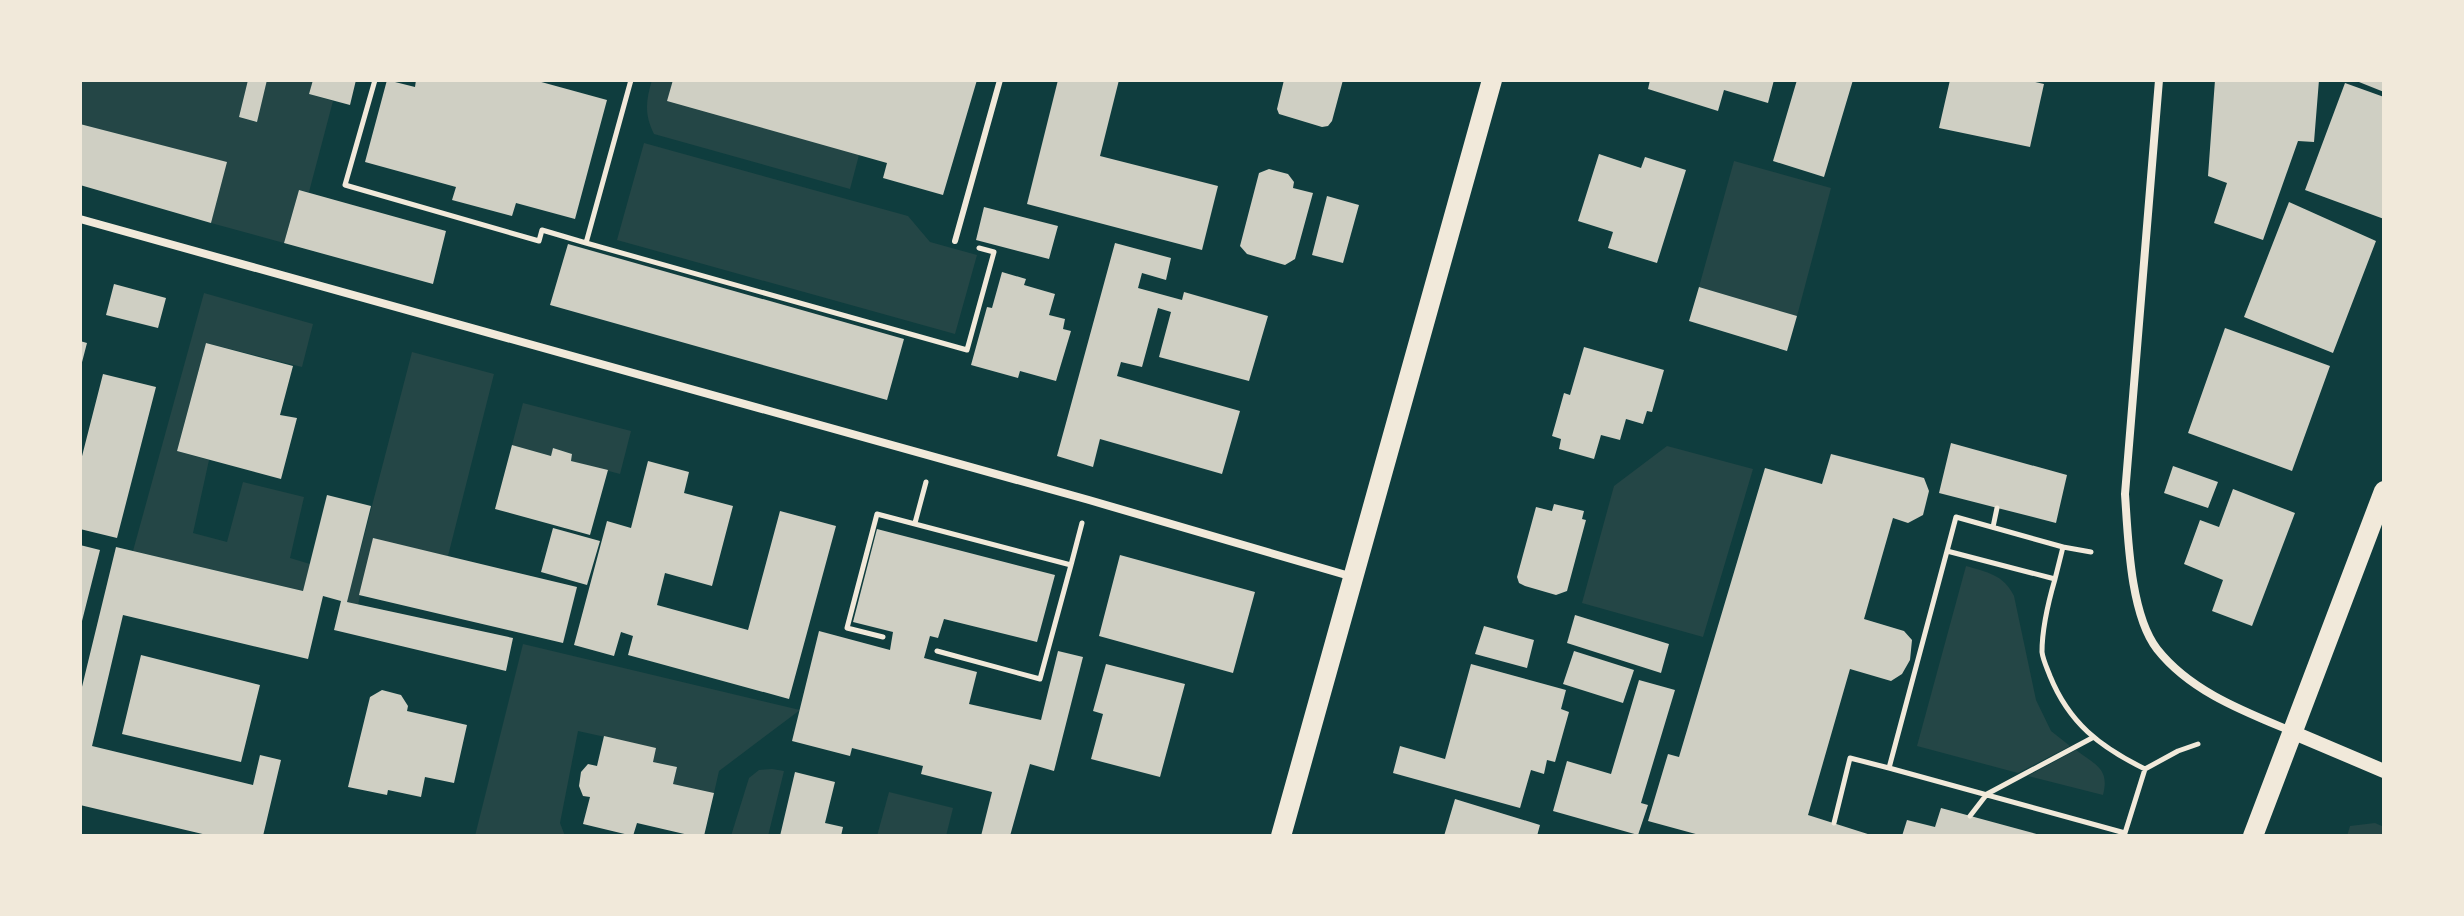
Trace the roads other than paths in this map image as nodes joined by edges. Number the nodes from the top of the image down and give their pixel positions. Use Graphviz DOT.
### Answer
graph roads {
  1 [pos="1000,80"];
  2 [pos="1492,80"];
  3 [pos="2159,80"];
  4 [pos="80,219"];
  5 [pos="955,241"];
  6 [pos="2384,491"];
  7 [pos="1353,577"];
  8 [pos="2292,732"];
  9 [pos="2384,771"];
  10 [pos="1281,836"];
  11 [pos="2253,836"];
  1 -- 5 [label="lane"];
  2 -- 7 [label="main road"];
  3 -- 8 [label="street"];
  4 -- 7 [label="street"];
  6 -- 8 [label="main road"];
  7 -- 10 [label="main road"];
  8 -- 9 [label="street"];
  8 -- 11 [label="main road"];
}
